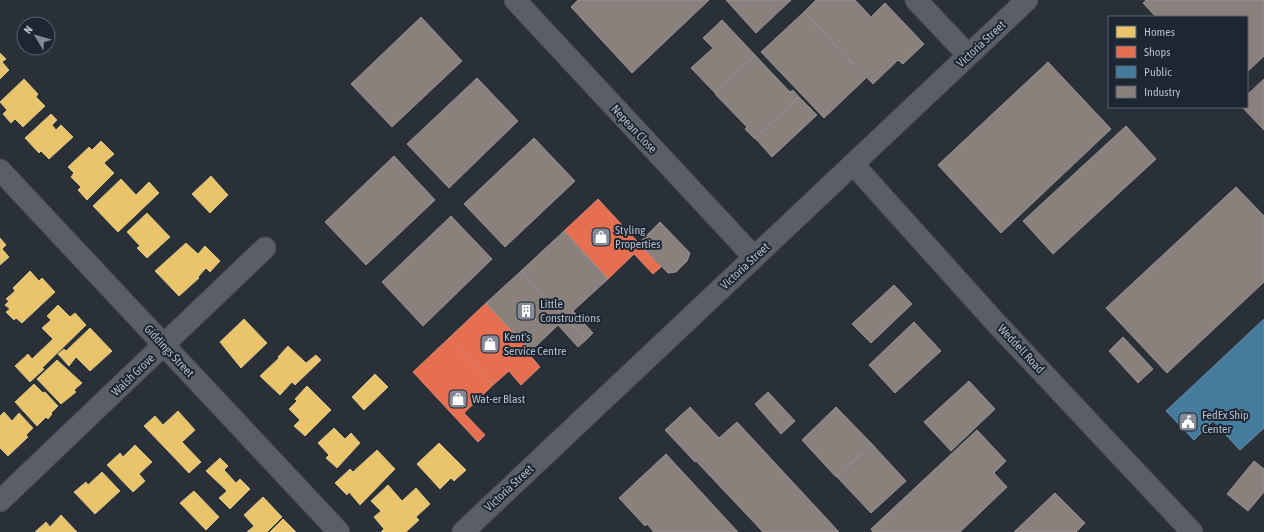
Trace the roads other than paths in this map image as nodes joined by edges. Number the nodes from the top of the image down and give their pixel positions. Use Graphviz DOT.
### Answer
graph roads {
  1 [pos="515,0"];
  2 [pos="916,0"];
  3 [pos="1027,0"];
  4 [pos="968,55"];
  5 [pos="853,164"];
  6 [pos="0,170"];
  7 [pos="265,248"];
  8 [pos="754,257"];
  9 [pos="164,345"];
  10 [pos="0,501"];
  11 [pos="339,532"];
  12 [pos="463,532"];
  13 [pos="1192,532"];
  1 -- 8 [label="street, Nepean Close"];
  2 -- 4 [label="street"];
  3 -- 4 [label="street, Victoria Street"];
  4 -- 5 [label="street, Victoria Street"];
  5 -- 8 [label="street, Victoria Street"];
  5 -- 13 [label="street, Weddell Road"];
  6 -- 9 [label="street, Giddings Street"];
  7 -- 9 [label="street, Walsh Grove"];
  8 -- 12 [label="street, Victoria Street"];
  9 -- 10 [label="street, Walsh Grove"];
  9 -- 11 [label="street, Giddings Street"];
}
